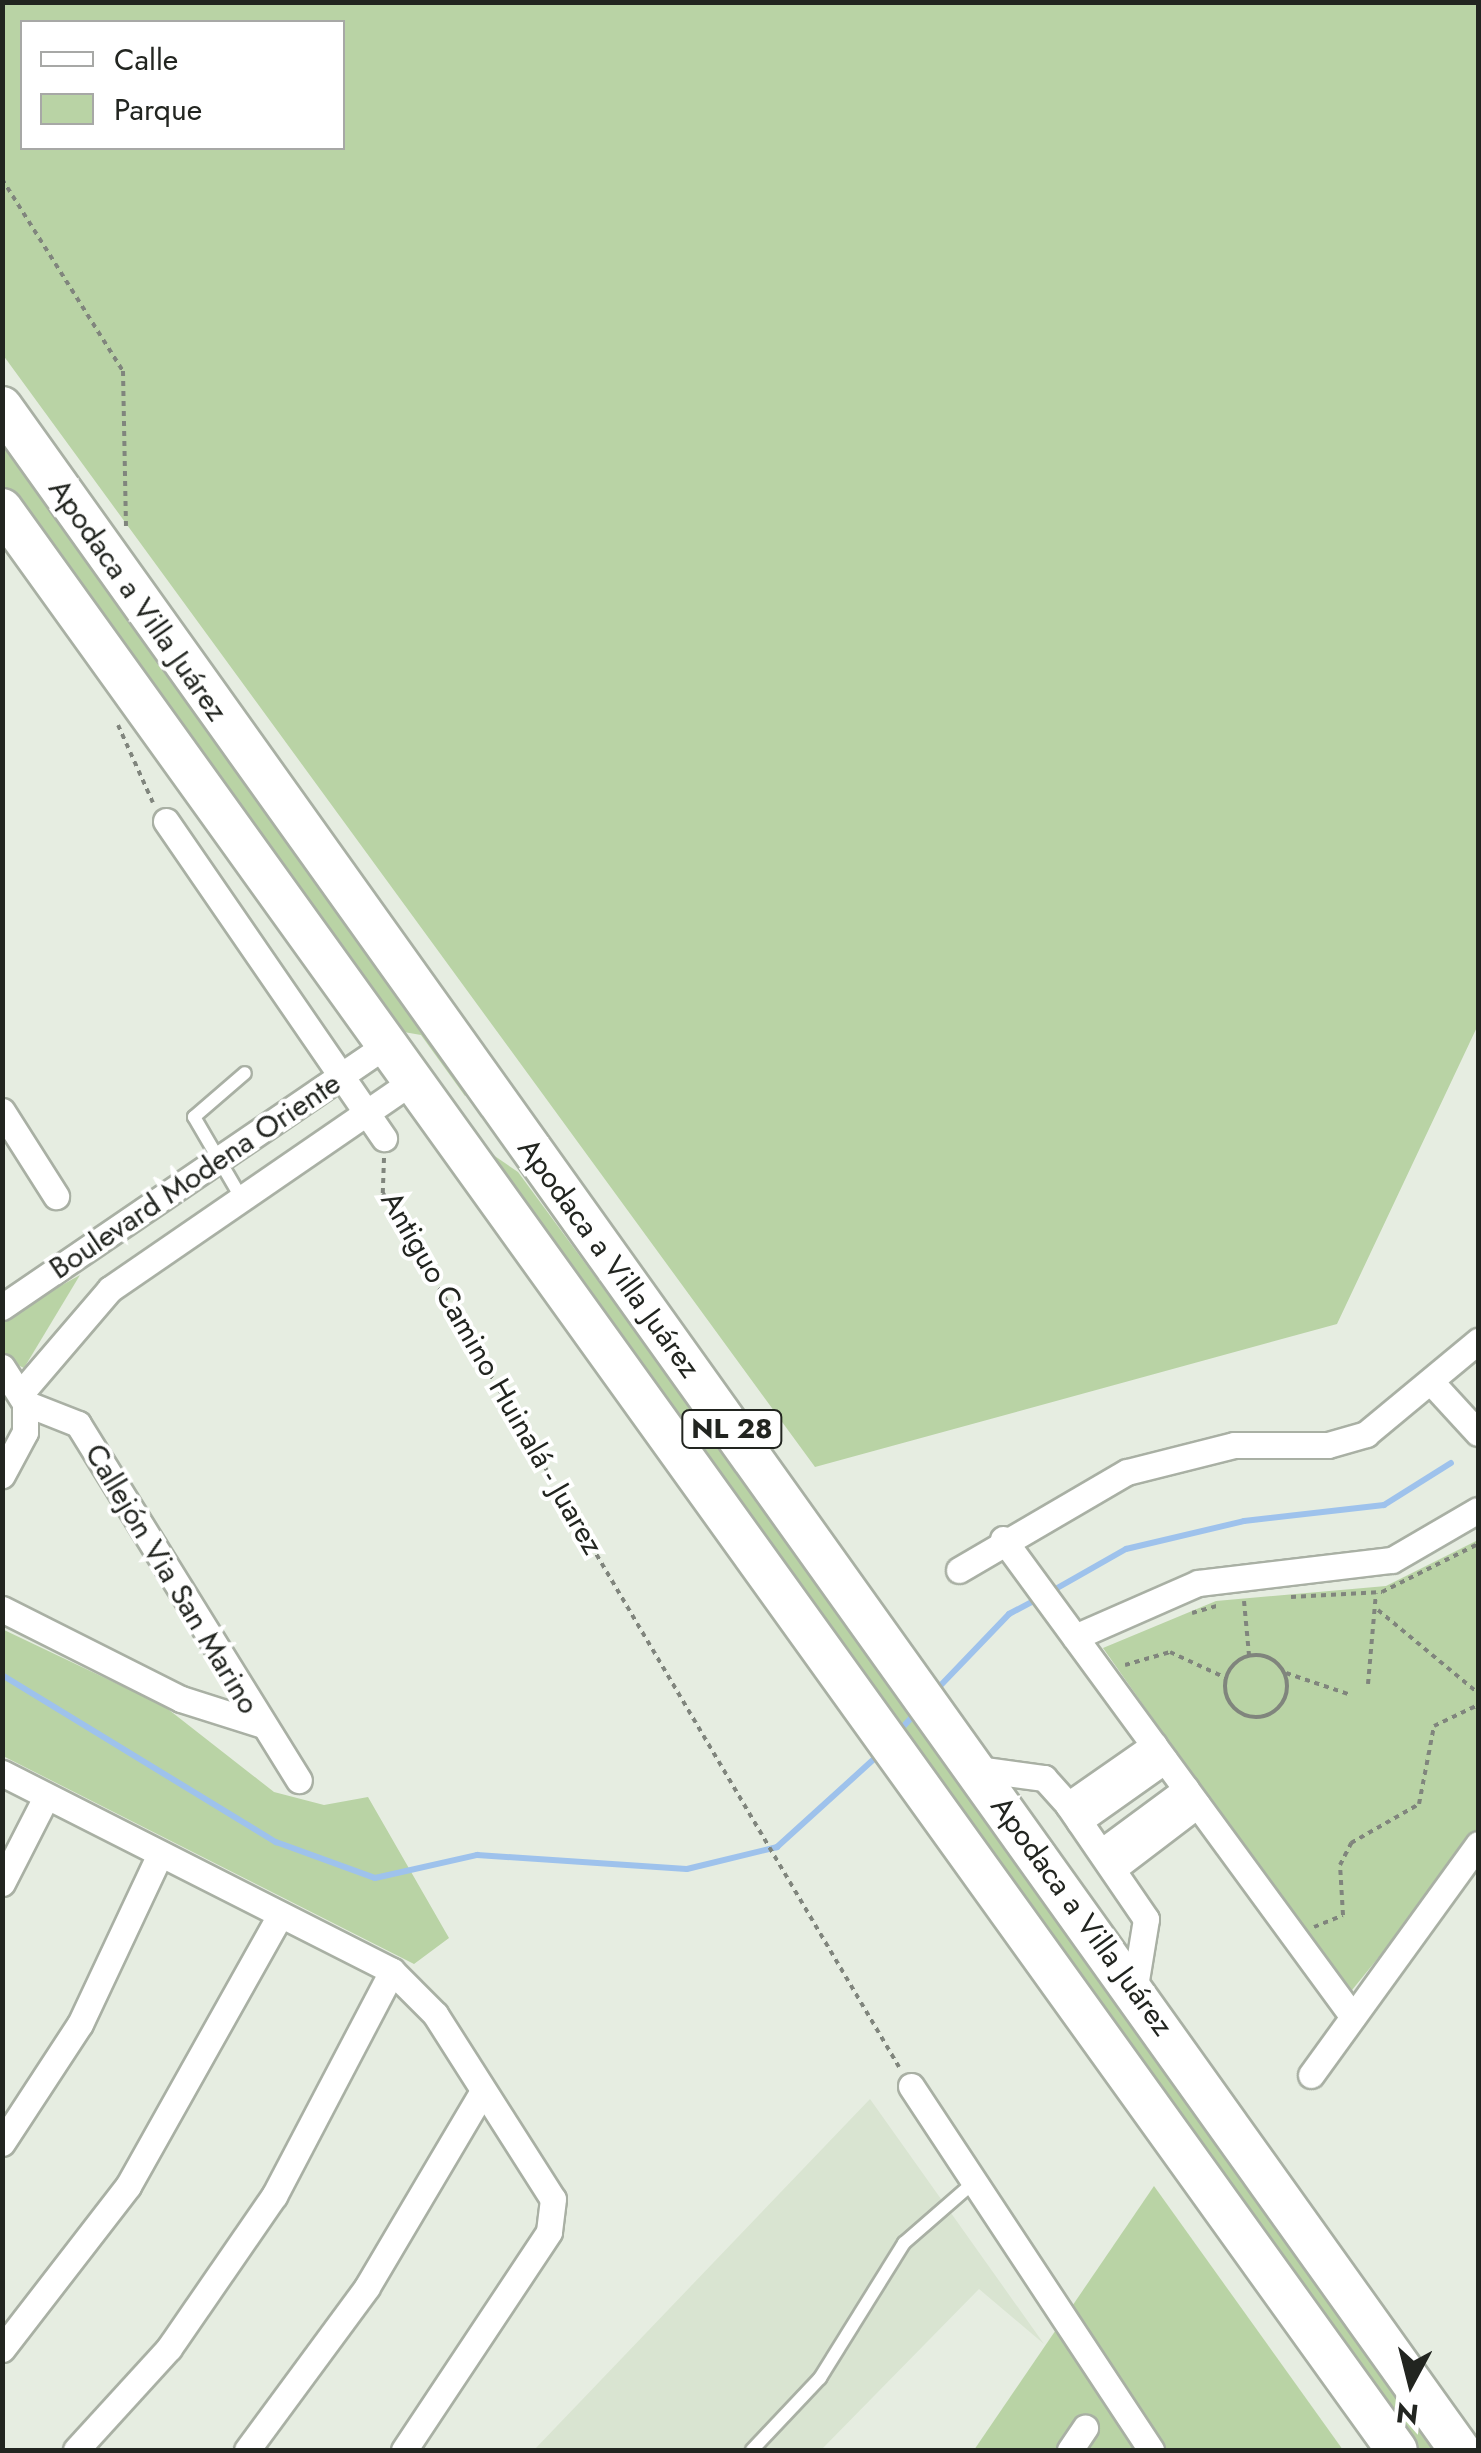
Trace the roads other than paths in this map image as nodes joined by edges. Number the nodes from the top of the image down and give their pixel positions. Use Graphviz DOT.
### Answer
graph roads {
  1 [pos="2,408"];
  2 [pos="2,509"];
  3 [pos="166,820"];
  4 [pos="387,1044"];
  5 [pos="244,1073"];
  6 [pos="339,1077"];
  7 [pos="414,1080"];
  8 [pos="2,1111"];
  9 [pos="366,1114"];
  10 [pos="384,1138"];
  11 [pos="10,1140"];
  12 [pos="528,1146"];
  13 [pos="217,1159"];
  14 [pos="56,1196"];
  15 [pos="242,1198"];
  16 [pos="129,1220"];
  17 [pos="84,1251"];
  18 [pos="156,1257"];
  19 [pos="110,1288"];
  20 [pos="2,1307"];
  21 [pos="1478,1341"];
  22 [pos="2,1366"];
  23 [pos="1432,1383"];
  24 [pos="23,1398"];
  25 [pos="1478,1433"];
  26 [pos="3,1476"];
  27 [pos="1478,1510"];
  28 [pos="1003,1539"];
  29 [pos="958,1570"];
  30 [pos="2,1609"];
  31 [pos="1075,1637"];
  32 [pos="260,1724"];
  33 [pos="1159,1752"];
  34 [pos="977,1769"];
  35 [pos="2,1773"];
  36 [pos="299,1780"];
  37 [pos="46,1797"];
  38 [pos="1192,1797"];
  39 [pos="1073,1813"];
  40 [pos="1478,1844"];
  41 [pos="160,1854"];
  42 [pos="1107,1861"];
  43 [pos="2,1883"];
  44 [pos="280,1915"];
  45 [pos="392,1971"];
  46 [pos="1134,1986"];
  47 [pos="1353,2018"];
  48 [pos="1312,2075"];
  49 [pos="911,2086"];
  50 [pos="483,2090"];
  51 [pos="2,2143"];
  52 [pos="973,2182"];
  53 [pos="2,2348"];
  54 [pos="1085,2428"];
  55 [pos="76,2450"];
  56 [pos="247,2450"];
  57 [pos="404,2450"];
  58 [pos="752,2450"];
  59 [pos="1070,2450"];
  60 [pos="1151,2450"];
  61 [pos="1398,2450"];
  62 [pos="1460,2450"];
  1 -- 12 [label="main road, Apodaca a Villa Juárez / NL 28"];
  2 -- 4 [label="main road, Apodaca a Villa Juárez / NL 28"];
  3 -- 6 [label="street"];
  4 -- 6 [label="street, Boulevard Modena Oriente"];
  4 -- 7 [label="main road, Apodaca a Villa Juárez / NL 28"];
  4 -- 12 [label="main road"];
  5 -- 13 [label="lane"];
  6 -- 9 [label="street"];
  6 -- 13 [label="street, Boulevard Modena Oriente"];
  7 -- 9 [label="street"];
  7 -- 61 [label="main road, Apodaca a Villa Juárez / NL 28"];
  8 -- 11 [label="street"];
  9 -- 10 [label="street"];
  9 -- 15 [label="street"];
  11 -- 14 [label="street"];
  12 -- 34 [label="main road, Apodaca a Villa Juárez / NL 28"];
  13 -- 15 [label="lane"];
  13 -- 16 [label="street, Boulevard Modena Oriente"];
  15 -- 18 [label="street"];
  16 -- 17 [label="street, Boulevard Modena Oriente"];
  16 -- 18 [label="street"];
  17 -- 19 [label="street"];
  17 -- 20 [label="street, Boulevard Modena Oriente"];
  18 -- 19 [label="street"];
  19 -- 24 [label="street"];
  21 -- 23 [label="street"];
  22 -- 24 [label="street"];
  23 -- 25 [label="street"];
  23 -- 28 [label="street"];
  24 -- 26 [label="street"];
  24 -- 32 [label="street, Callejón Via San Marino"];
  27 -- 31 [label="street"];
  28 -- 29 [label="street"];
  28 -- 31 [label="street"];
  30 -- 32 [label="street"];
  31 -- 33 [label="street"];
  32 -- 36 [label="street, Callejón Via San Marino"];
  33 -- 38 [label="street"];
  33 -- 39 [label="street"];
  34 -- 39 [label="street"];
  34 -- 46 [label="main road, Apodaca a Villa Juárez / NL 28"];
  35 -- 37 [label="street"];
  37 -- 41 [label="street"];
  37 -- 43 [label="street"];
  38 -- 42 [label="street"];
  38 -- 47 [label="street"];
  39 -- 42 [label="street"];
  40 -- 47 [label="street"];
  41 -- 44 [label="street"];
  41 -- 51 [label="street"];
  42 -- 46 [label="street"];
  44 -- 45 [label="street"];
  44 -- 53 [label="street"];
  45 -- 50 [label="street"];
  45 -- 55 [label="street"];
  46 -- 62 [label="main road, Apodaca a Villa Juárez / NL 28"];
  47 -- 48 [label="street"];
  49 -- 52 [label="street"];
  50 -- 56 [label="street"];
  50 -- 57 [label="street"];
  52 -- 58 [label="lane"];
  52 -- 60 [label="street"];
  54 -- 59 [label="street"];
}
